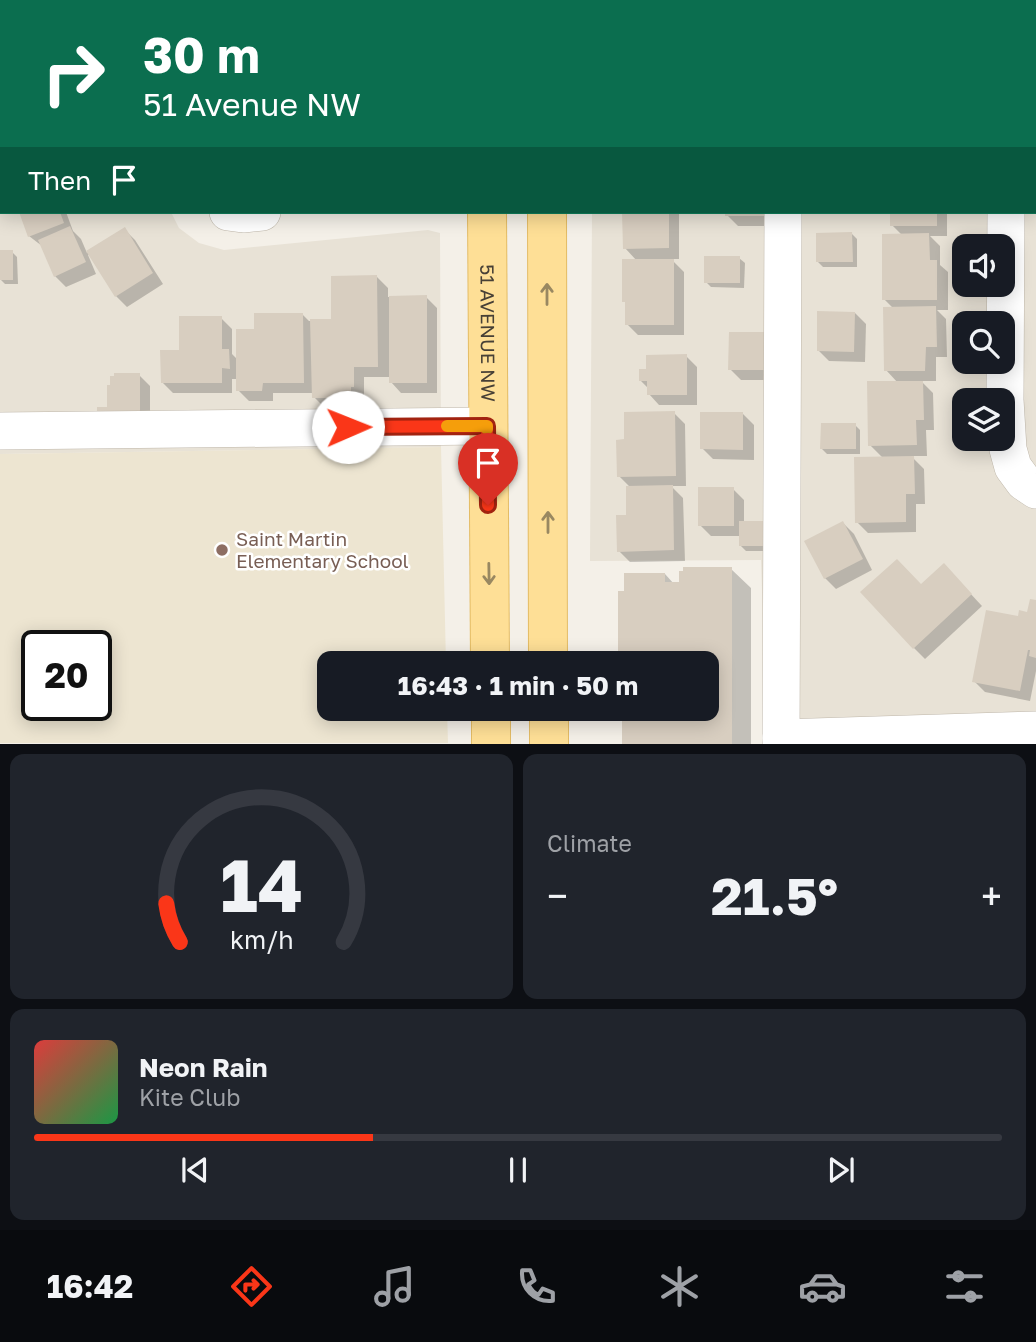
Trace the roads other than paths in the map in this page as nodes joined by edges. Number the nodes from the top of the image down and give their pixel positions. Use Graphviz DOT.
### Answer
graph roads {
  1 [pos="487,214"];
  2 [pos="547,214"];
  3 [pos="783,214"];
  4 [pos="1006,214"];
  5 [pos="487,426"];
  6 [pos="0,431"];
  7 [pos="1030,486"];
  8 [pos="490,651"];
  9 [pos="548,651"];
  10 [pos="491,721"];
  11 [pos="549,721"];
  12 [pos="1036,730"];
  13 [pos="781,741"];
  14 [pos="491,744"];
  15 [pos="549,744"];
  1 -- 5 [label="main road, 51 AVENUE NW"];
  9 -- 2 [label="main road, one-way"];
  3 -- 13 [label="street"];
  4 -- 7 [label="street"];
  5 -- 6 [label="street"];
  5 -- 8 [label="main road, 51 AVENUE NW, one-way"];
  10 -- 14 [label="main road"];
  11 -- 15 [label="main road"];
  12 -- 13 [label="street"];
}
